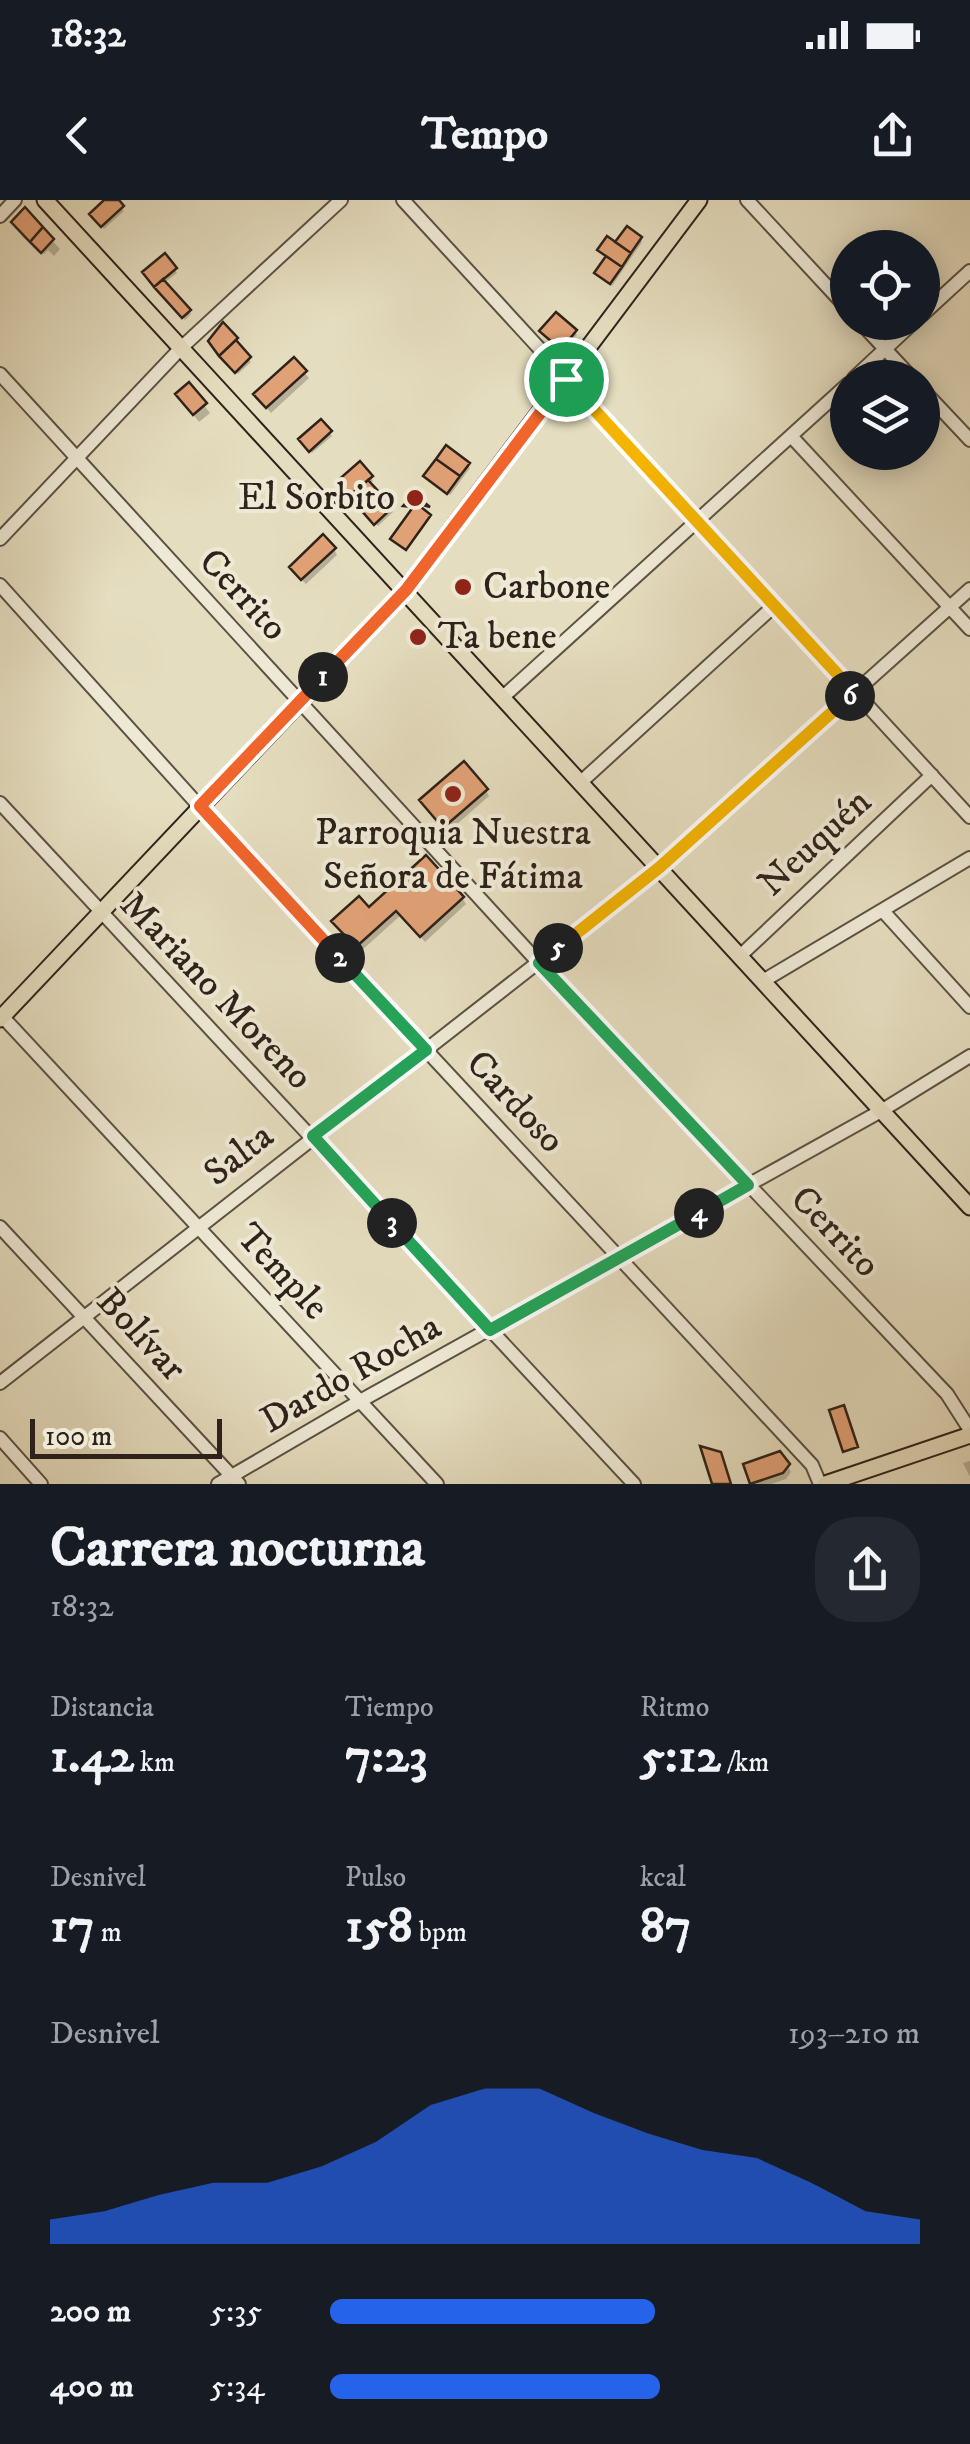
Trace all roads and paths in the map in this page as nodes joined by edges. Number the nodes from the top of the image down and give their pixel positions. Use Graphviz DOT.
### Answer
graph roads {
  1 [pos="15,200"];
  2 [pos="45,200"];
  3 [pos="341,200"];
  4 [pos="404,200"];
  5 [pos="699,200"];
  6 [pos="746,200"];
  7 [pos="0,216"];
  8 [pos="970,271"];
  9 [pos="830,290"];
  10 [pos="940,298"];
  11 [pos="877,340"];
  12 [pos="895,340"];
  13 [pos="181,348"];
  14 [pos="885,349"];
  15 [pos="873,360"];
  16 [pos="895,360"];
  17 [pos="0,374"];
  18 [pos="566,379"];
  19 [pos="830,401"];
  20 [pos="940,408"];
  21 [pos="792,436"];
  22 [pos="970,440"];
  23 [pos="76,458"];
  24 [pos="697,522"];
  25 [pos="0,538"];
  26 [pos="0,585"];
  27 [pos="970,589"];
  28 [pos="406,590"];
  29 [pos="775,605"];
  30 [pos="950,608"];
  31 [pos="970,630"];
  32 [pos="854,692"];
  33 [pos="503,697"];
  34 [pos="300,701"];
  35 [pos="932,775"];
  36 [pos="581,782"];
  37 [pos="0,803"];
  38 [pos="200,806"];
  39 [pos="970,816"];
  40 [pos="970,858"];
  41 [pos="660,867"];
  42 [pos="883,912"];
  43 [pos="101,913"];
  44 [pos="740,956"];
  45 [pos="539,963"];
  46 [pos="763,982"];
  47 [pos="970,1007"];
  48 [pos="1,1017"];
  49 [pos="426,1050"];
  50 [pos="970,1056"];
  51 [pos="881,1111"];
  52 [pos="313,1136"];
  53 [pos="748,1185"];
  54 [pos="970,1206"];
  55 [pos="0,1226"];
  56 [pos="197,1226"];
  57 [pos="619,1258"];
  58 [pos="83,1316"];
  59 [pos="490,1330"];
  60 [pos="0,1383"];
  61 [pos="362,1400"];
  62 [pos="970,1432"];
  63 [pos="0,1438"];
  64 [pos="235,1480"];
  65 [pos="41,1484"];
  66 [pos="218,1484"];
  67 [pos="438,1484"];
  68 [pos="634,1484"];
  69 [pos="822,1484"];
  1 -- 7 [label="street"];
  2 -- 13 [label="main road"];
  3 -- 13 [label="street"];
  4 -- 18 [label="street"];
  5 -- 18 [label="main road"];
  6 -- 9 [label="street"];
  8 -- 10 [label="street"];
  11 -- 14 [label="street"];
  12 -- 14 [label="street"];
  13 -- 23 [label="street"];
  13 -- 28 [label="main road"];
  14 -- 15 [label="street"];
  14 -- 16 [label="street"];
  17 -- 23 [label="street, Cerrito"];
  18 -- 24 [label="street"];
  18 -- 28 [label="main road"];
  19 -- 21 [label="street"];
  20 -- 22 [label="street"];
  21 -- 24 [label="street"];
  21 -- 30 [label="street"];
  23 -- 25 [label="street"];
  23 -- 34 [label="street, Cerrito"];
  24 -- 29 [label="street"];
  24 -- 33 [label="street"];
  26 -- 38 [label="street, Cardoso"];
  27 -- 30 [label="street, Salta"];
  28 -- 33 [label="main road"];
  28 -- 34 [label="main road"];
  29 -- 32 [label="street"];
  29 -- 36 [label="street"];
  30 -- 31 [label="street"];
  30 -- 32 [label="street, Salta"];
  32 -- 35 [label="street"];
  32 -- 41 [label="street, Salta"];
  33 -- 36 [label="main road"];
  34 -- 38 [label="main road"];
  34 -- 45 [label="street, Cerrito"];
  35 -- 39 [label="street"];
  35 -- 44 [label="street, Neuquén"];
  36 -- 41 [label="main road"];
  37 -- 43 [label="street, Mariano Moreno"];
  38 -- 43 [label="main road"];
  38 -- 49 [label="street, Cardoso"];
  40 -- 42 [label="street"];
  41 -- 44 [label="main road"];
  41 -- 45 [label="street, Salta"];
  42 -- 46 [label="street"];
  42 -- 47 [label="street"];
  43 -- 48 [label="main road"];
  43 -- 52 [label="street, Mariano Moreno"];
  44 -- 46 [label="main road"];
  45 -- 49 [label="street, Salta"];
  45 -- 53 [label="street, Cerrito"];
  46 -- 51 [label="main road"];
  48 -- 56 [label="street, Temple"];
  49 -- 52 [label="street, Salta"];
  49 -- 57 [label="street, Cardoso"];
  50 -- 51 [label="street, Dardo Rocha"];
  51 -- 53 [label="street, Dardo Rocha"];
  51 -- 54 [label="main road"];
  52 -- 56 [label="street, Salta"];
  52 -- 59 [label="street, Mariano Moreno"];
  53 -- 57 [label="street, Dardo Rocha"];
  53 -- 62 [label="street, Cerrito"];
  55 -- 58 [label="street, Bolívar"];
  56 -- 58 [label="street, Salta"];
  56 -- 61 [label="street, Temple"];
  57 -- 59 [label="street, Dardo Rocha"];
  57 -- 69 [label="street, Cardoso"];
  58 -- 60 [label="street, Salta"];
  58 -- 64 [label="street, Bolívar"];
  59 -- 61 [label="street, Dardo Rocha"];
  59 -- 68 [label="street, Mariano Moreno"];
  61 -- 64 [label="street, Dardo Rocha"];
  61 -- 67 [label="street, Temple"];
  62 -- 69 [label="main road"];
  63 -- 65 [label="street"];
  64 -- 66 [label="street, Dardo Rocha"];
}
